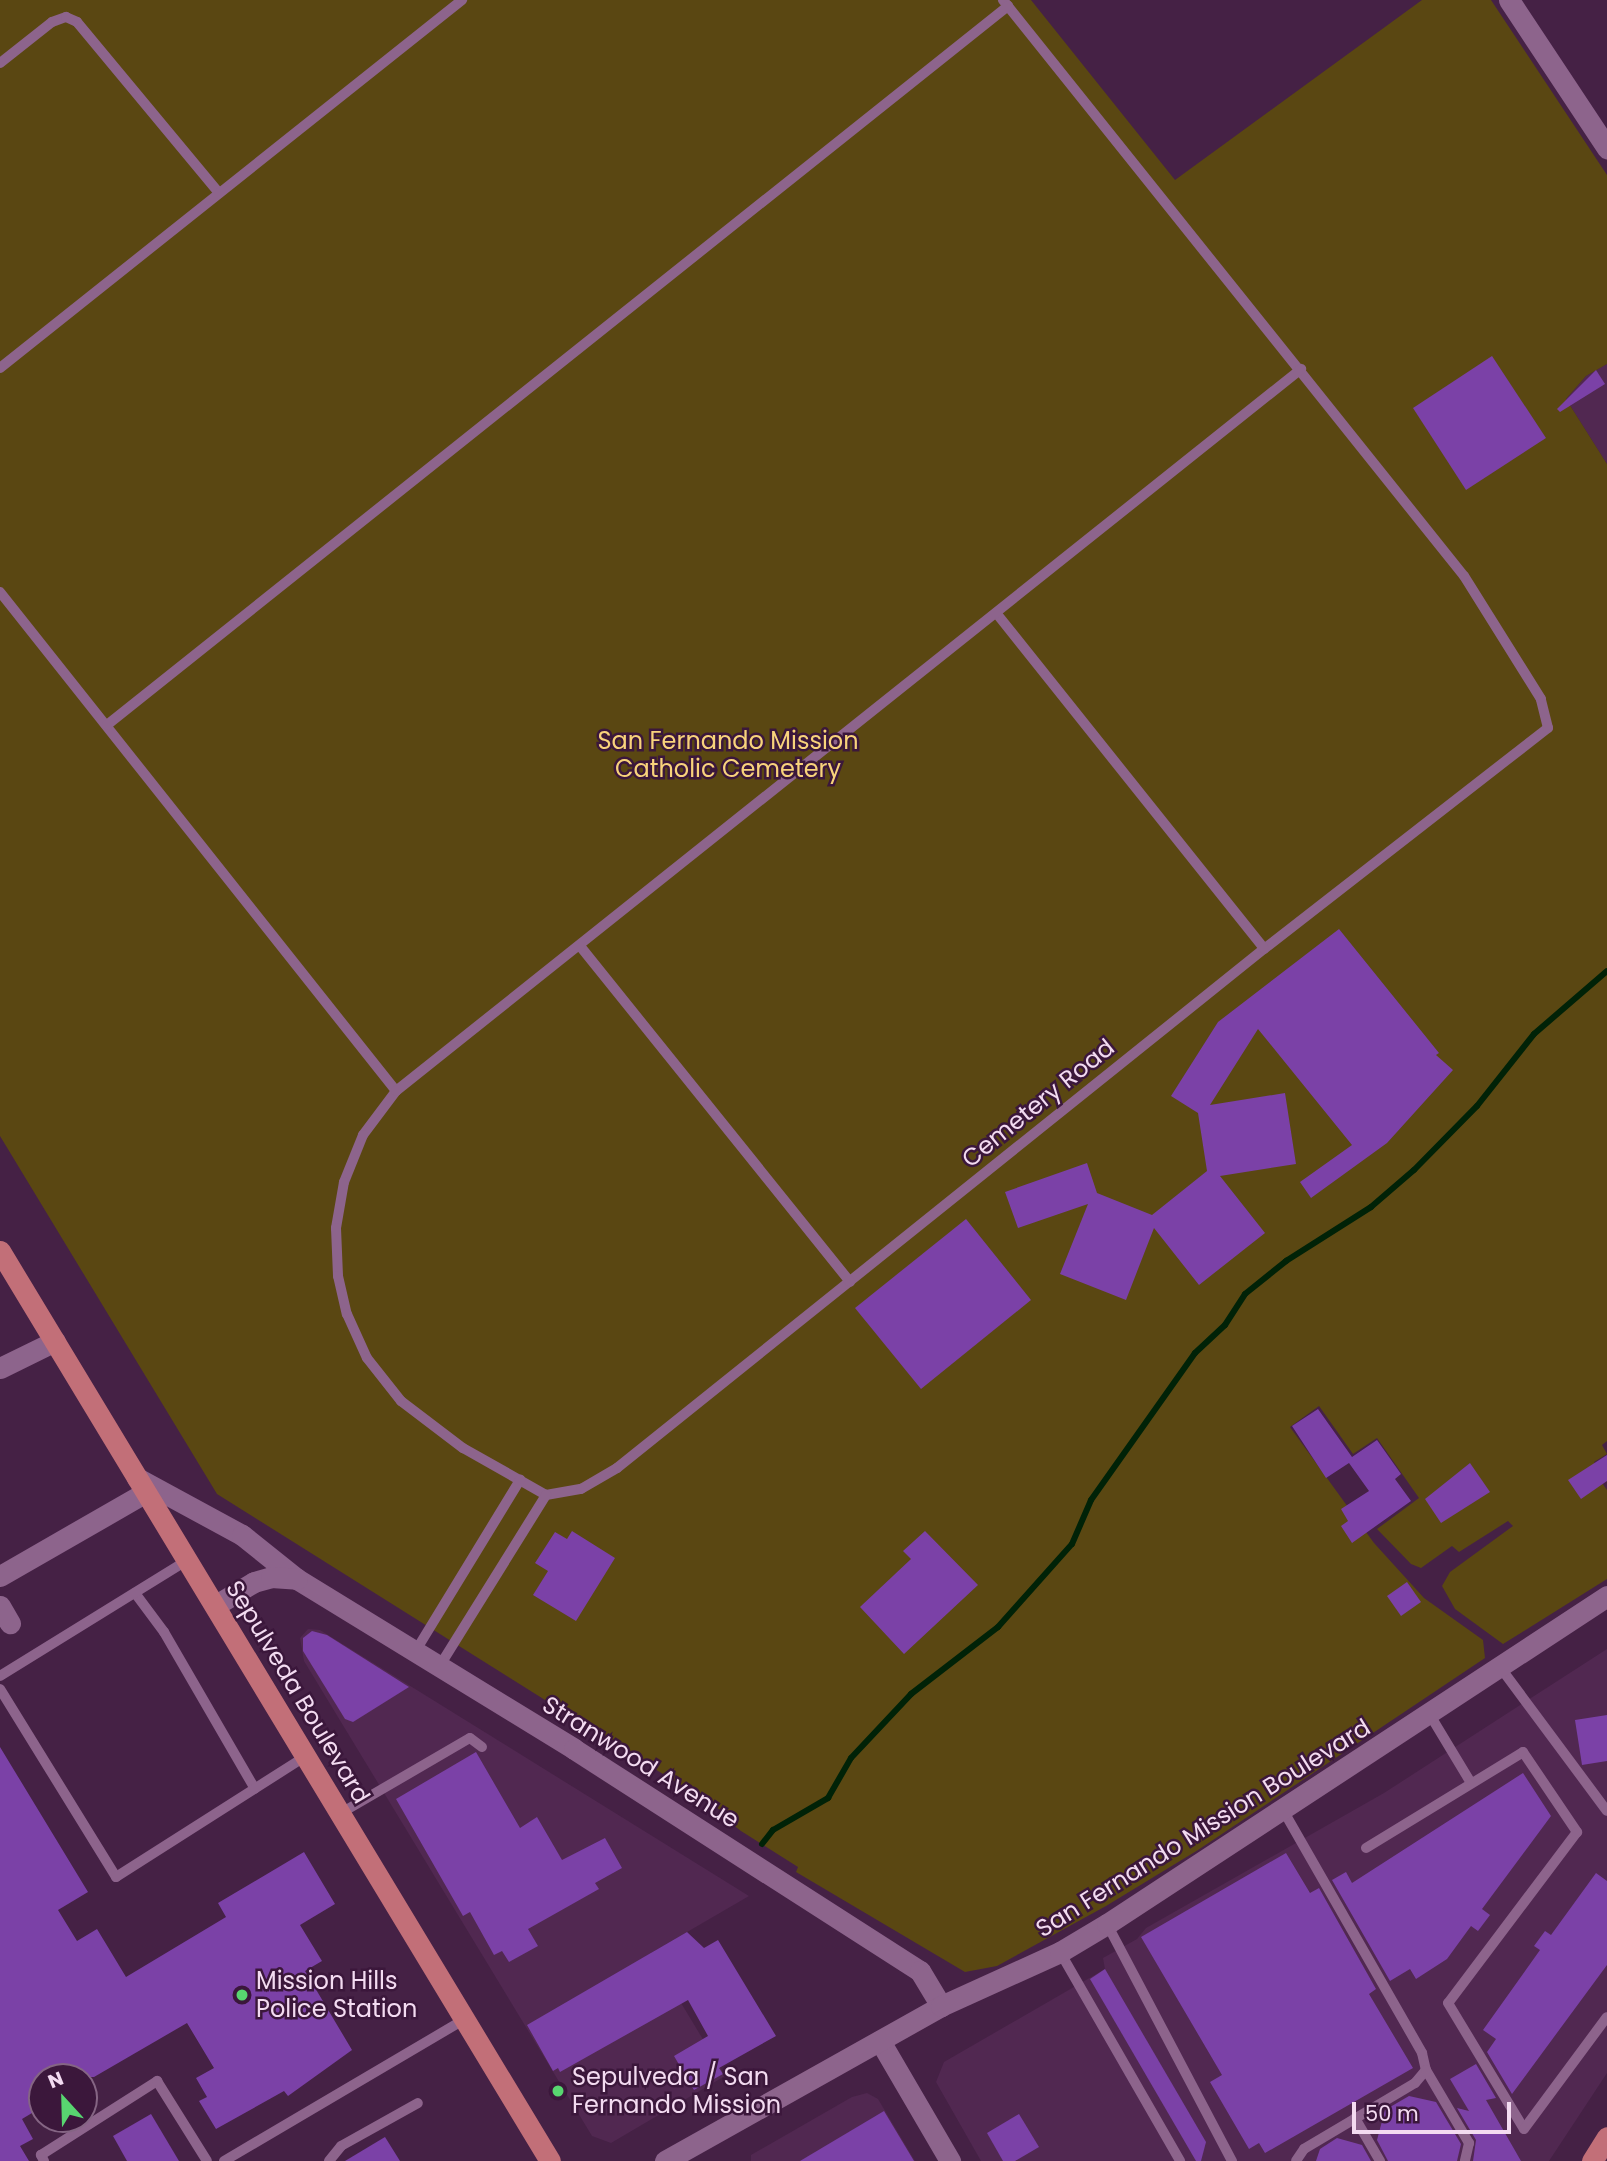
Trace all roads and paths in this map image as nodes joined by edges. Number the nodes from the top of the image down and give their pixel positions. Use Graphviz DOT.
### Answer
graph roads {
  1 [pos="461,0"];
  2 [pos="1509,0"];
  3 [pos="1005,3"];
  4 [pos="0,63"];
  5 [pos="1607,148"];
  6 [pos="219,193"];
  7 [pos="0,368"];
  8 [pos="1301,369"];
  9 [pos="0,592"];
  10 [pos="997,614"];
  11 [pos="107,725"];
  12 [pos="580,946"];
  13 [pos="1264,949"];
  14 [pos="396,1091"];
  15 [pos="0,1251"];
  16 [pos="850,1282"];
  17 [pos="55,1341"];
  18 [pos="0,1368"];
  19 [pos="520,1480"];
  20 [pos="142,1485"];
  21 [pos="546,1495"];
  22 [pos="188,1560"];
  23 [pos="0,1576"];
  24 [pos="297,1580"];
  25 [pos="135,1593"];
  26 [pos="1607,1596"];
  27 [pos="216,1605"];
  28 [pos="1597,1606"];
  29 [pos="415,1652"];
  30 [pos="439,1667"];
  31 [pos="1500,1667"];
  32 [pos="0,1676"];
  33 [pos="0,1689"];
  34 [pos="1430,1715"];
  35 [pos="482,1747"];
  36 [pos="306,1756"];
  37 [pos="1471,1783"];
  38 [pos="255,1789"];
  39 [pos="1283,1810"];
  40 [pos="1607,1811"];
  41 [pos="341,1813"];
  42 [pos="1366,1848"];
  43 [pos="1107,1924"];
  44 [pos="1060,1952"];
  45 [pos="941,2006"];
  46 [pos="1607,2017"];
  47 [pos="465,2019"];
  48 [pos="880,2041"];
  49 [pos="1426,2070"];
  50 [pos="418,2103"];
  51 [pos="1356,2118"];
  52 [pos="1607,2137"];
  53 [pos="44,2161"];
  54 [pos="207,2161"];
  55 [pos="224,2161"];
  56 [pos="329,2161"];
  57 [pos="550,2161"];
  58 [pos="666,2161"];
  59 [pos="950,2161"];
  60 [pos="1180,2161"];
  61 [pos="1232,2161"];
  62 [pos="1296,2161"];
  63 [pos="1380,2161"];
  64 [pos="1465,2161"];
  65 [pos="1592,2161"];
  1 -- 6 [label="lane"];
  2 -- 5 [label="street"];
  3 -- 8 [label="lane"];
  3 -- 11 [label="lane"];
  4 -- 6 [label="lane"];
  6 -- 7 [label="lane"];
  8 -- 10 [label="lane"];
  8 -- 13 [label="lane, Cemetery Road"];
  9 -- 11 [label="lane"];
  10 -- 12 [label="lane"];
  10 -- 13 [label="lane"];
  11 -- 14 [label="lane"];
  12 -- 14 [label="lane"];
  12 -- 16 [label="lane"];
  13 -- 16 [label="lane, Cemetery Road"];
  14 -- 19 [label="lane"];
  15 -- 17 [label="main road, Sepulveda Boulevard"];
  16 -- 21 [label="lane, Cemetery Road"];
  17 -- 18 [label="street"];
  17 -- 20 [label="main road, Sepulveda Boulevard"];
  19 -- 21 [label="lane"];
  19 -- 29 [label="lane"];
  20 -- 22 [label="main road, Sepulveda Boulevard"];
  20 -- 23 [label="street"];
  20 -- 24 [label="street, Stranwood Avenue"];
  21 -- 30 [label="lane"];
  22 -- 25 [label="lane"];
  22 -- 27 [label="main road, Sepulveda Boulevard"];
  24 -- 27 [label="street"];
  24 -- 29 [label="street, Stranwood Avenue"];
  25 -- 32 [label="lane"];
  25 -- 38 [label="lane"];
  26 -- 28 [label="street, San Fernando Mission Boulevard"];
  27 -- 36 [label="main road, Sepulveda Boulevard"];
  28 -- 31 [label="street, San Fernando Mission Boulevard"];
  29 -- 30 [label="street, Stranwood Avenue"];
  30 -- 45 [label="street, Stranwood Avenue"];
  31 -- 34 [label="street, San Fernando Mission Boulevard"];
  31 -- 40 [label="lane"];
  33 -- 38 [label="lane"];
  34 -- 37 [label="lane"];
  34 -- 39 [label="street, San Fernando Mission Boulevard"];
  35 -- 41 [label="lane"];
  36 -- 38 [label="lane"];
  36 -- 41 [label="main road, Sepulveda Boulevard"];
  37 -- 42 [label="lane"];
  37 -- 46 [label="lane"];
  39 -- 43 [label="street, San Fernando Mission Boulevard"];
  39 -- 49 [label="lane"];
  41 -- 47 [label="main road, Sepulveda Boulevard"];
  43 -- 44 [label="street, San Fernando Mission Boulevard"];
  43 -- 61 [label="lane"];
  44 -- 45 [label="street, San Fernando Mission Boulevard"];
  44 -- 60 [label="lane"];
  45 -- 48 [label="street, San Fernando Mission Boulevard"];
  47 -- 55 [label="lane"];
  47 -- 57 [label="main road, Sepulveda Boulevard"];
  48 -- 58 [label="street, San Fernando Mission Boulevard"];
  48 -- 59 [label="street"];
  49 -- 51 [label="lane"];
  49 -- 64 [label="lane"];
  50 -- 56 [label="lane"];
  51 -- 62 [label="lane"];
  51 -- 63 [label="lane"];
  52 -- 65 [label="main road"];
  53 -- 54 [label="lane"];
}
